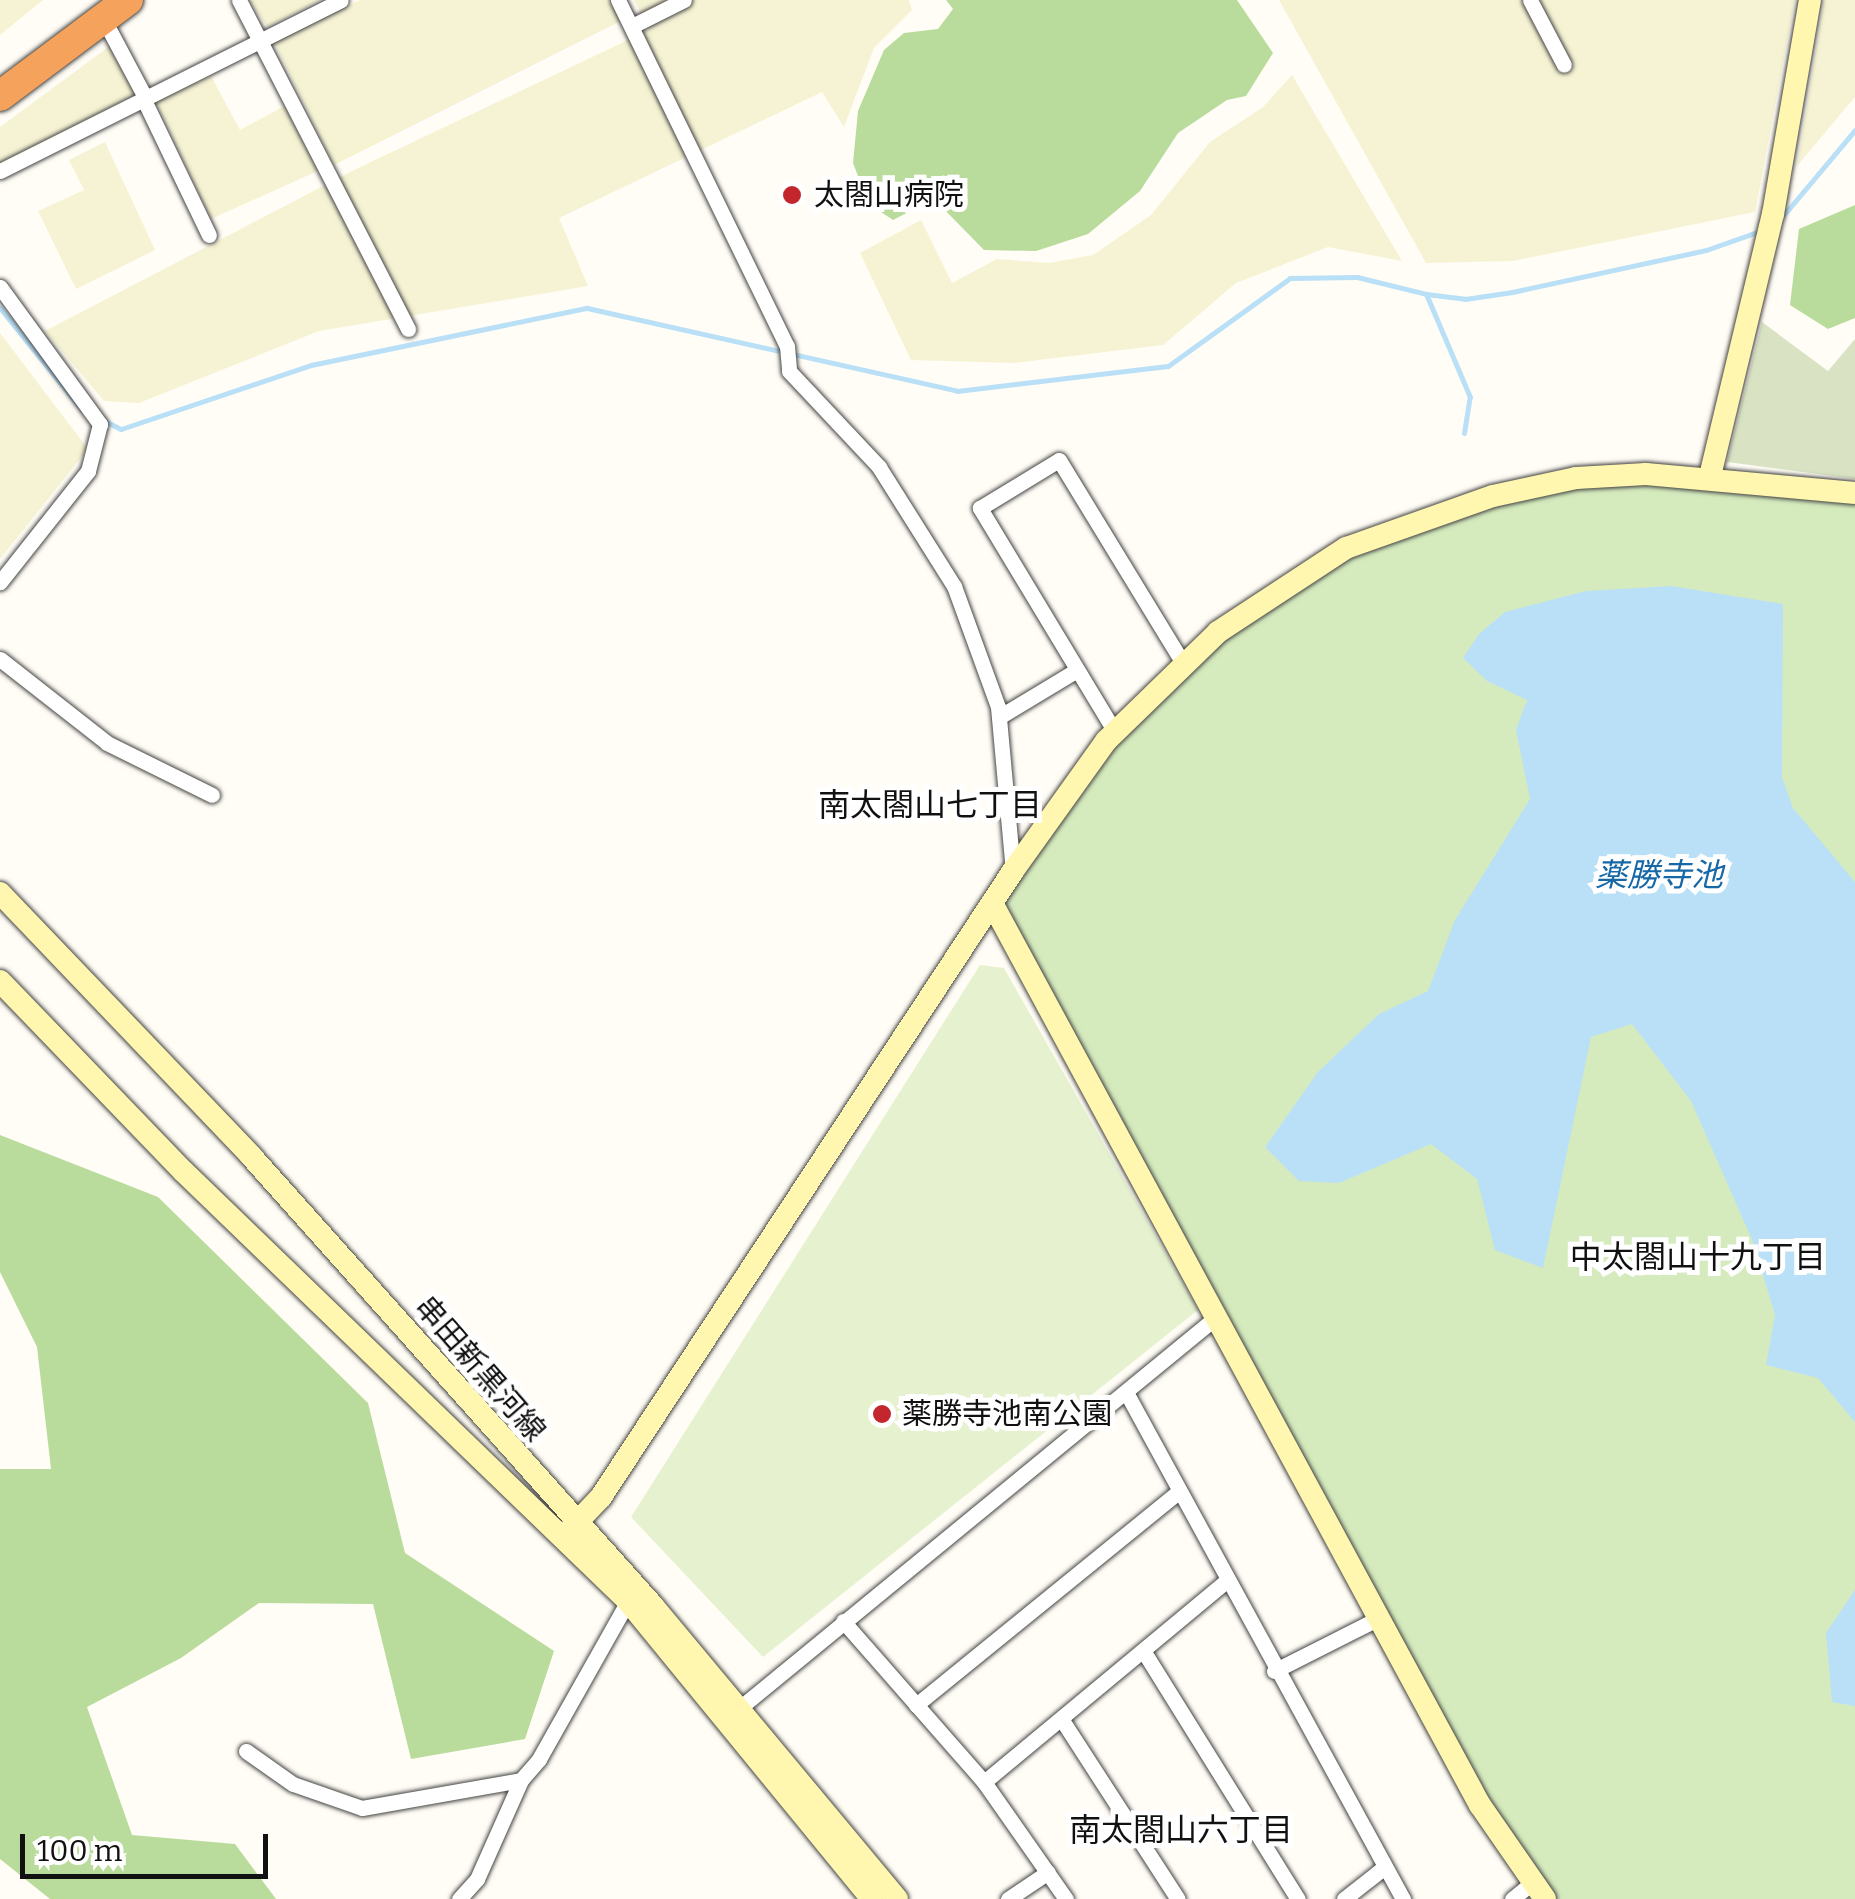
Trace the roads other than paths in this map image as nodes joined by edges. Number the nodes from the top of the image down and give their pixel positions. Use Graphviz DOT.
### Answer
graph roads {
  1 [pos="128,0"];
  2 [pos="239,0"];
  3 [pos="341,0"];
  4 [pos="618,0"];
  5 [pos="684,0"];
  6 [pos="1530,0"];
  7 [pos="1810,0"];
  8 [pos="102,9"];
  9 [pos="632,26"];
  10 [pos="263,38"];
  11 [pos="1564,65"];
  12 [pos="0,74"];
  13 [pos="0,96"];
  14 [pos="144,98"];
  15 [pos="0,171"];
  16 [pos="209,235"];
  17 [pos="0,287"];
  18 [pos="408,329"];
  19 [pos="1710,476"];
  20 [pos="1855,493"];
  21 [pos="0,582"];
  22 [pos="0,659"];
  23 [pos="1183,664"];
  24 [pos="1077,670"];
  25 [pos="999,716"];
  26 [pos="1115,732"];
  27 [pos="212,795"];
  28 [pos="1014,871"];
  29 [pos="0,893"];
  30 [pos="992,903"];
  31 [pos="0,981"];
  32 [pos="1215,1318"];
  33 [pos="1126,1394"];
  34 [pos="1178,1493"];
  35 [pos="570,1530"];
  36 [pos="1226,1581"];
  37 [pos="628,1601"];
  38 [pos="1377,1618"];
  39 [pos="843,1621"];
  40 [pos="1144,1652"];
  41 [pos="1274,1671"];
  42 [pos="916,1705"];
  43 [pos="742,1706"];
  44 [pos="1062,1720"];
  45 [pos="246,1750"];
  46 [pos="520,1780"];
  47 [pos="984,1782"];
  48 [pos="1382,1868"];
  49 [pos="1048,1872"];
  50 [pos="1538,1891"];
  51 [pos="459,1899"];
  52 [pos="872,1899"];
  53 [pos="897,1899"];
  54 [pos="1008,1899"];
  55 [pos="1066,1899"];
  56 [pos="1178,1899"];
  57 [pos="1298,1899"];
  58 [pos="1344,1899"];
  59 [pos="1403,1899"];
  60 [pos="1512,1899"];
  1 -- 8 [label="highway"];
  2 -- 10 [label="street"];
  3 -- 10 [label="street"];
  4 -- 9 [label="street"];
  5 -- 9 [label="street"];
  6 -- 11 [label="street"];
  7 -- 19 [label="street"];
  8 -- 12 [label="highway"];
  8 -- 13 [label="highway"];
  8 -- 14 [label="street"];
  9 -- 25 [label="street"];
  10 -- 14 [label="street"];
  10 -- 18 [label="street"];
  14 -- 15 [label="street"];
  14 -- 16 [label="street"];
  17 -- 21 [label="street"];
  19 -- 20 [label="street"];
  19 -- 23 [label="street"];
  22 -- 27 [label="street"];
  23 -- 24 [label="street"];
  23 -- 26 [label="street"];
  24 -- 25 [label="street"];
  24 -- 26 [label="street"];
  25 -- 28 [label="street"];
  26 -- 28 [label="street"];
  28 -- 30 [label="street"];
  29 -- 35 [label="street, 串田新黒河線"];
  30 -- 32 [label="street"];
  30 -- 35 [label="street"];
  31 -- 35 [label="street, 串田新黒河線"];
  32 -- 33 [label="street"];
  32 -- 38 [label="street"];
  33 -- 34 [label="street"];
  33 -- 39 [label="street"];
  34 -- 36 [label="street"];
  34 -- 42 [label="street"];
  35 -- 37 [label="street, 串田新黒河線"];
  35 -- 43 [label="street, 串田新黒河線"];
  36 -- 40 [label="street"];
  36 -- 41 [label="street"];
  37 -- 46 [label="street"];
  37 -- 52 [label="street, 串田新黒河線"];
  38 -- 41 [label="street"];
  38 -- 50 [label="street"];
  39 -- 42 [label="street"];
  39 -- 43 [label="street"];
  40 -- 44 [label="street"];
  40 -- 57 [label="street"];
  41 -- 48 [label="street"];
  42 -- 47 [label="street"];
  43 -- 53 [label="street, 串田新黒河線"];
  44 -- 47 [label="street"];
  44 -- 56 [label="street"];
  45 -- 46 [label="street"];
  46 -- 51 [label="street"];
  47 -- 49 [label="street"];
  48 -- 58 [label="street"];
  48 -- 59 [label="street"];
  49 -- 54 [label="street"];
  49 -- 55 [label="street"];
  50 -- 60 [label="street"];
}
